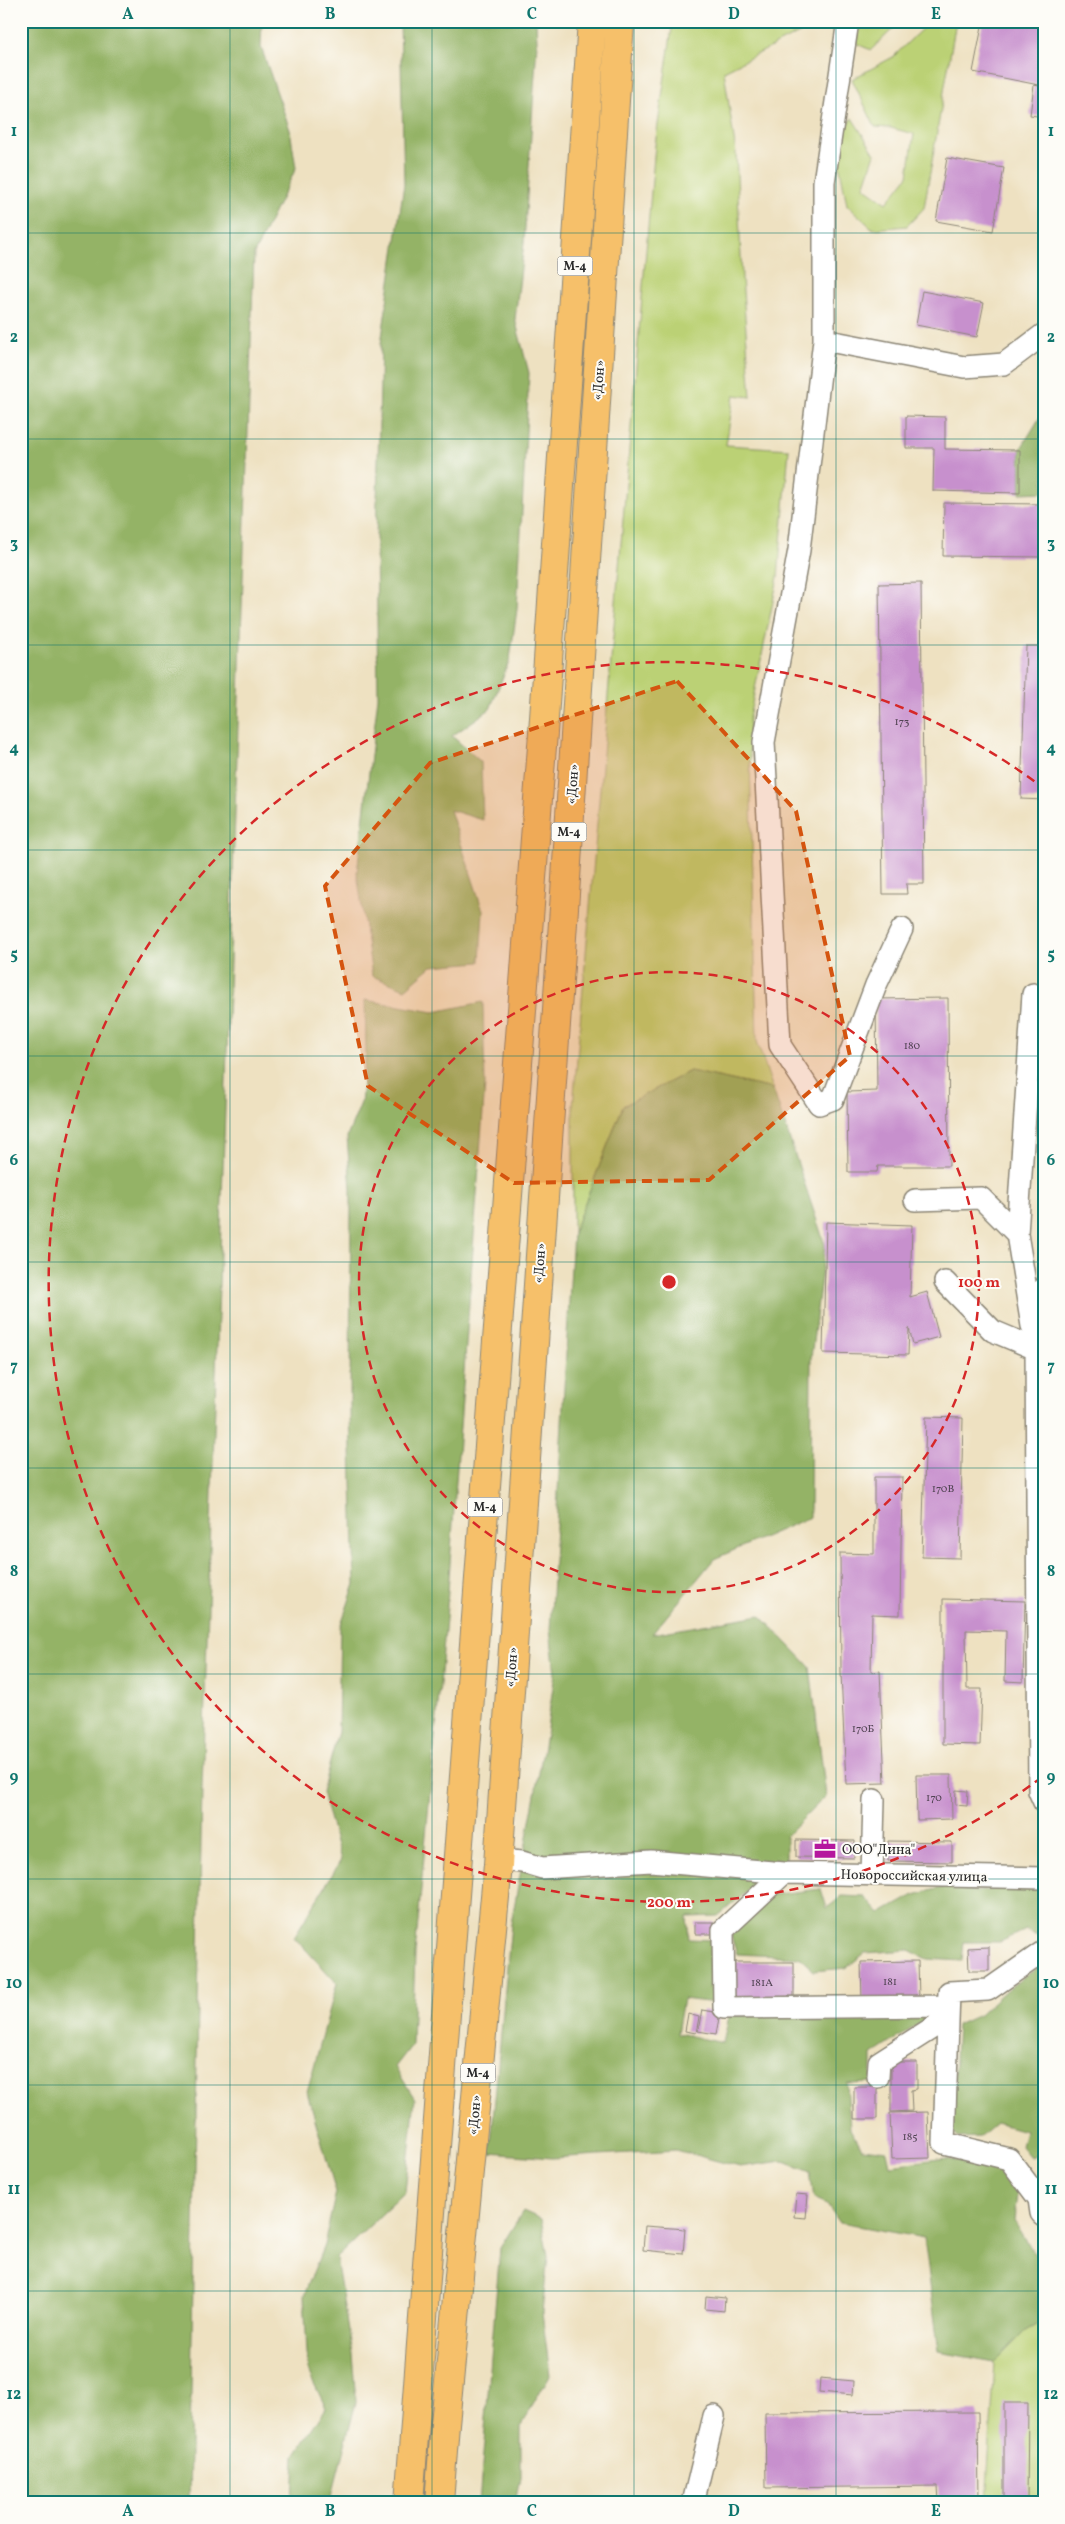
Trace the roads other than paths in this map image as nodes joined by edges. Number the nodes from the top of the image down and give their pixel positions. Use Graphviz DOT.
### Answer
graph roads {
  1 [pos="592,21"];
  2 [pos="620,21"];
  3 [pos="848,21"];
  4 [pos="1044,334"];
  5 [pos="824,340"];
  6 [pos="902,929"];
  7 [pos="1033,994"];
  8 [pos="1037,1033"];
  9 [pos="915,1200"];
  10 [pos="1017,1234"];
  11 [pos="945,1282"];
  12 [pos="1044,1288"];
  13 [pos="1036,1349"];
  14 [pos="874,1800"];
  15 [pos="1044,1802"];
  16 [pos="498,1860"];
  17 [pos="784,1873"];
  18 [pos="872,1875"];
  19 [pos="1044,1878"];
  20 [pos="1044,1951"];
  21 [pos="948,2012"];
  22 [pos="878,2077"];
  23 [pos="1042,2202"];
  24 [pos="714,2416"];
  25 [pos="409,2503"];
  26 [pos="439,2503"];
  27 [pos="693,2503"];
  1 -- 25 [label="highway, М-4"];
  2 -- 16 [label="highway, «Дон» / М-4"];
  3 -- 5 [label="street"];
  4 -- 5 [label="street"];
  5 -- 6 [label="street"];
  7 -- 8 [label="street"];
  8 -- 10 [label="street"];
  9 -- 10 [label="street"];
  10 -- 13 [label="street"];
  11 -- 13 [label="street"];
  12 -- 13 [label="street"];
  13 -- 15 [label="street"];
  14 -- 18 [label="street"];
  16 -- 17 [label="street, Новороссийская улица"];
  16 -- 26 [label="highway, «Дон» / М-4"];
  17 -- 18 [label="street, Новороссийская улица"];
  17 -- 21 [label="street"];
  18 -- 19 [label="street, Новороссийская улица"];
  20 -- 21 [label="street"];
  21 -- 22 [label="street"];
  21 -- 23 [label="street"];
  24 -- 27 [label="street"];
}
